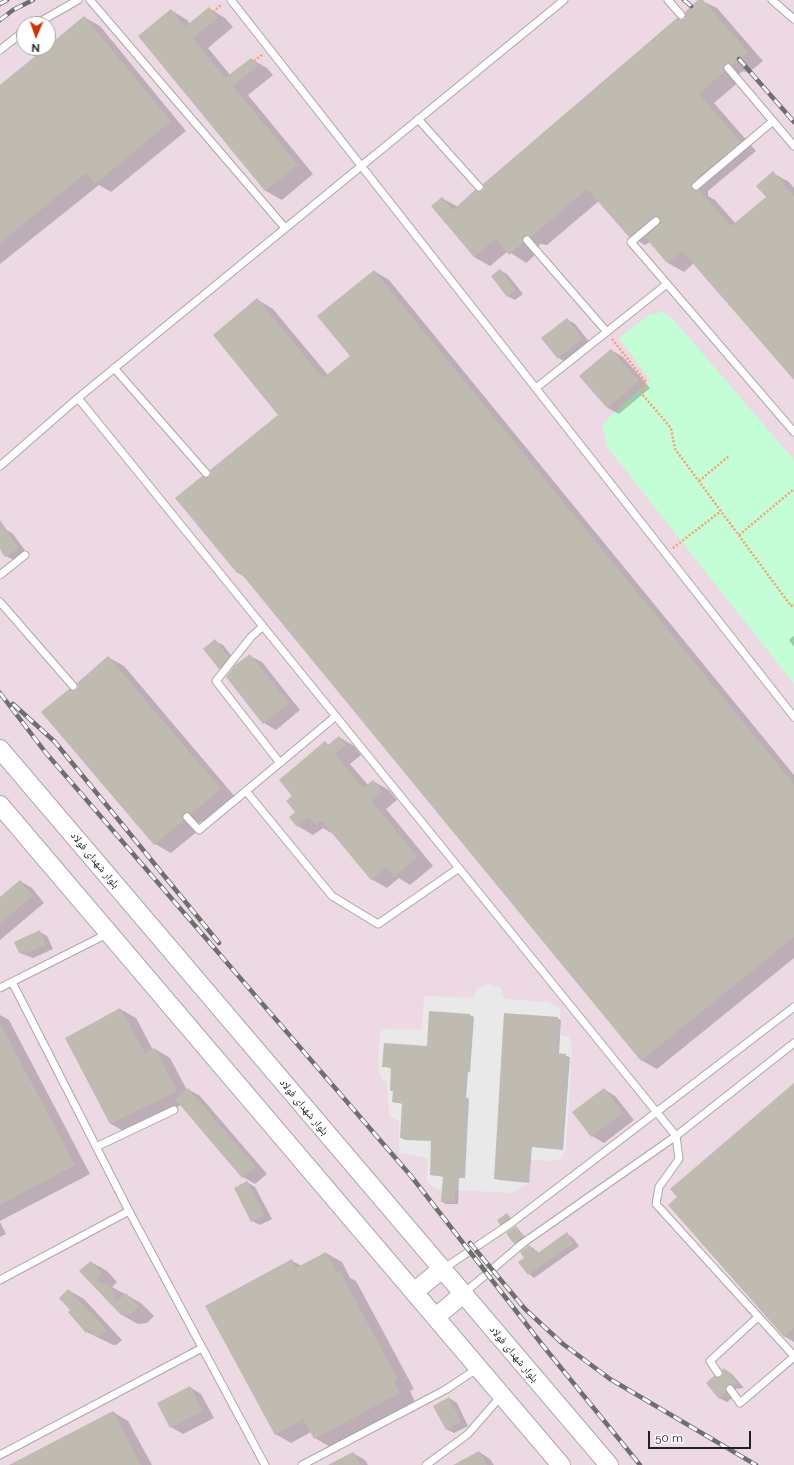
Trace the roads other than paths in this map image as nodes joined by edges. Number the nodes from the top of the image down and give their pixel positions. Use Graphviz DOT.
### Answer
graph roads {
  1 [pos="78,0"];
  2 [pos="90,0"];
  3 [pos="231,0"];
  4 [pos="564,0"];
  5 [pos="668,0"];
  6 [pos="772,0"];
  7 [pos="681,15"];
  8 [pos="50,16"];
  9 [pos="794,19"];
  10 [pos="16,37"];
  11 [pos="0,50"];
  12 [pos="728,68"];
  13 [pos="418,119"];
  14 [pos="773,121"];
  15 [pos="794,146"];
  16 [pos="361,166"];
  17 [pos="696,186"];
  18 [pos="479,187"];
  19 [pos="656,221"];
  20 [pos="285,228"];
  21 [pos="526,240"];
  22 [pos="667,284"];
  23 [pos="607,332"];
  24 [pos="114,368"];
  25 [pos="536,388"];
  26 [pos="78,398"];
  27 [pos="794,432"];
  28 [pos="0,466"];
  29 [pos="206,473"];
  30 [pos="25,555"];
  31 [pos="0,576"];
  32 [pos="0,602"];
  33 [pos="263,626"];
  34 [pos="73,686"];
  35 [pos="336,716"];
  36 [pos="794,717"];
  37 [pos="0,749"];
  38 [pos="280,763"];
  39 [pos="246,791"];
  40 [pos="0,805"];
  41 [pos="187,817"];
  42 [pos="460,868"];
  43 [pos="109,933"];
  44 [pos="12,982"];
  45 [pos="0,988"];
  46 [pos="794,1007"];
  47 [pos="794,1043"];
  48 [pos="174,1110"];
  49 [pos="656,1112"];
  50 [pos="676,1136"];
  51 [pos="96,1147"];
  52 [pos="129,1211"];
  53 [pos="442,1269"];
  54 [pos="0,1280"];
  55 [pos="414,1292"];
  56 [pos="463,1294"];
  57 [pos="436,1317"];
  58 [pos="758,1317"];
  59 [pos="202,1348"];
  60 [pos="794,1356"];
  61 [pos="478,1368"];
  62 [pos="718,1373"];
  63 [pos="730,1389"];
  64 [pos="502,1395"];
  65 [pos="0,1455"];
  66 [pos="265,1465"];
  67 [pos="302,1465"];
  68 [pos="426,1465"];
  69 [pos="562,1465"];
  70 [pos="609,1465"];
  1 -- 8 [label="lane"];
  2 -- 20 [label="lane"];
  3 -- 16 [label="lane"];
  4 -- 13 [label="lane"];
  5 -- 7 [label="lane"];
  6 -- 9 [label="lane"];
  10 -- 11 [label="lane"];
  12 -- 14 [label="lane"];
  13 -- 16 [label="lane"];
  13 -- 18 [label="lane"];
  14 -- 15 [label="lane"];
  14 -- 17 [label="lane"];
  16 -- 20 [label="lane"];
  16 -- 25 [label="lane"];
  19 -- 22 [label="lane"];
  20 -- 24 [label="lane"];
  21 -- 23 [label="lane"];
  22 -- 23 [label="lane"];
  22 -- 27 [label="lane"];
  23 -- 25 [label="lane"];
  24 -- 26 [label="lane"];
  24 -- 29 [label="lane"];
  25 -- 36 [label="lane"];
  26 -- 28 [label="lane"];
  26 -- 33 [label="lane"];
  30 -- 31 [label="lane"];
  32 -- 34 [label="lane"];
  33 -- 35 [label="lane"];
  33 -- 38 [label="lane"];
  35 -- 38 [label="lane"];
  35 -- 42 [label="lane"];
  37 -- 53 [label="street, بلوار شهدای فولاد"];
  38 -- 39 [label="lane"];
  39 -- 41 [label="lane"];
  39 -- 42 [label="lane"];
  40 -- 43 [label="street"];
  42 -- 49 [label="lane"];
  43 -- 44 [label="lane"];
  43 -- 55 [label="street"];
  44 -- 45 [label="lane"];
  44 -- 51 [label="lane"];
  46 -- 49 [label="lane"];
  47 -- 50 [label="lane"];
  48 -- 51 [label="lane"];
  49 -- 50 [label="lane"];
  49 -- 53 [label="lane"];
  50 -- 56 [label="lane"];
  50 -- 58 [label="lane"];
  51 -- 52 [label="lane"];
  52 -- 54 [label="lane"];
  52 -- 59 [label="lane"];
  53 -- 55 [label="street"];
  53 -- 56 [label="street, بلوار شهدای فولاد"];
  55 -- 57 [label="street"];
  56 -- 57 [label="street"];
  56 -- 70 [label="street, بلوار شهدای فولاد"];
  57 -- 61 [label="street"];
  58 -- 60 [label="lane"];
  58 -- 62 [label="lane"];
  59 -- 65 [label="lane"];
  59 -- 66 [label="lane"];
  60 -- 63 [label="lane"];
  61 -- 64 [label="street"];
  61 -- 67 [label="lane"];
  64 -- 68 [label="lane"];
  64 -- 69 [label="street"];
}
